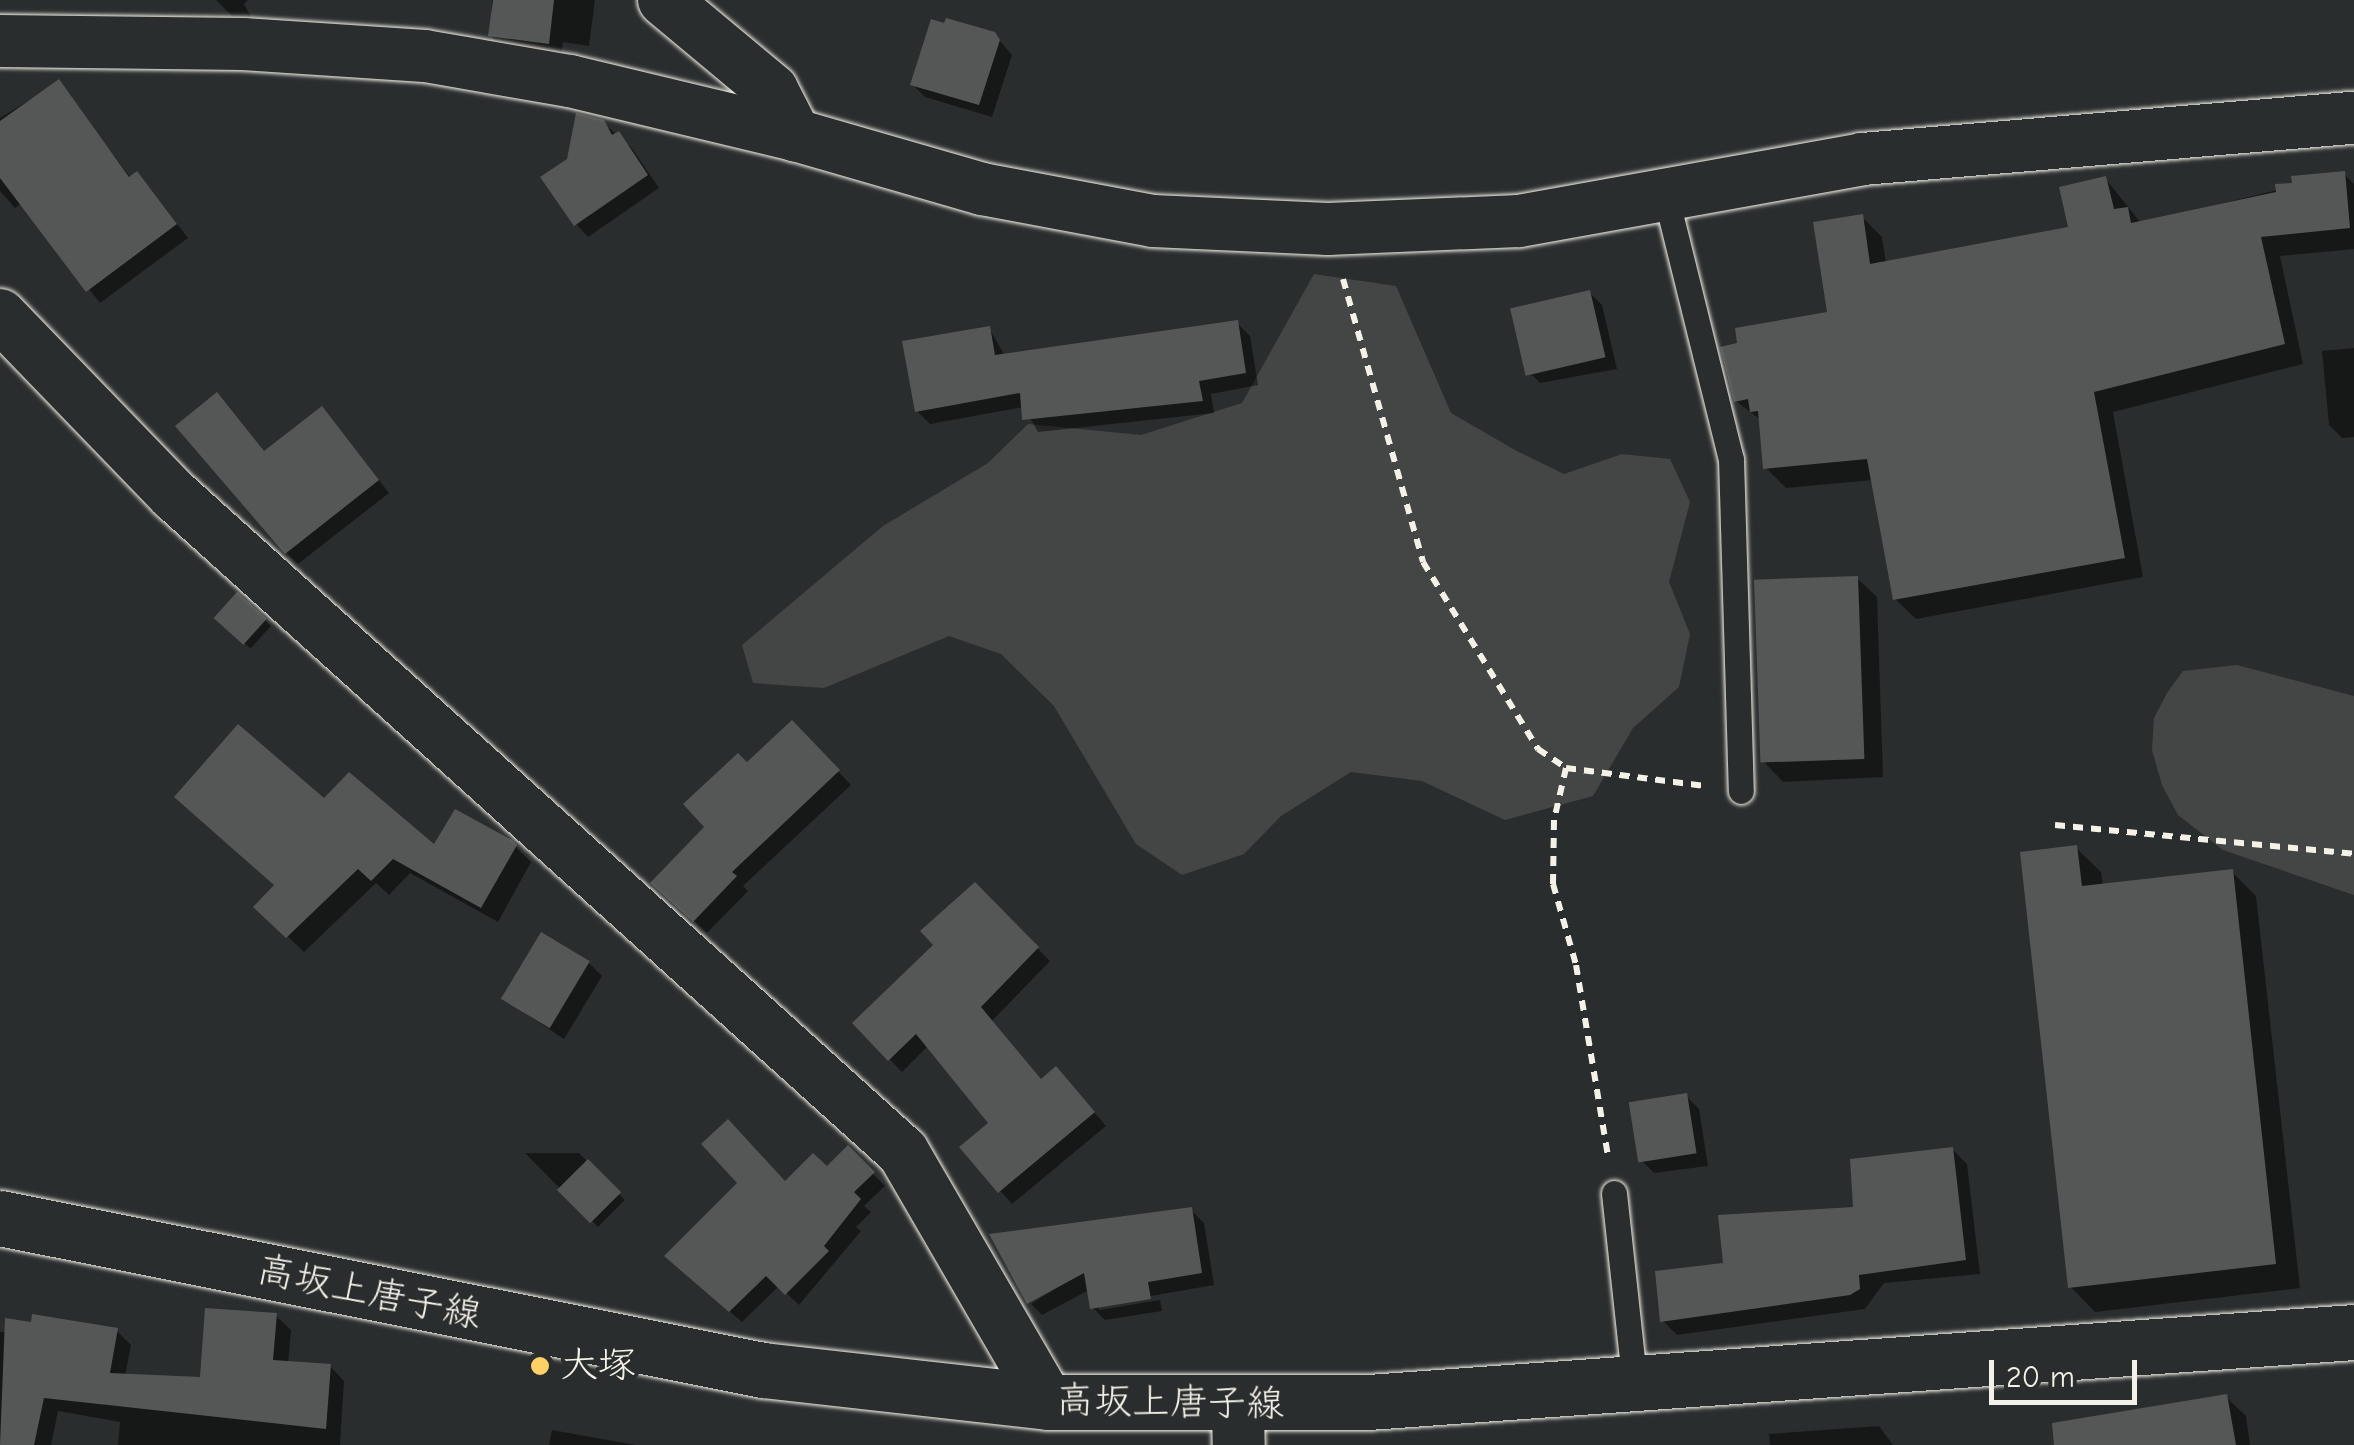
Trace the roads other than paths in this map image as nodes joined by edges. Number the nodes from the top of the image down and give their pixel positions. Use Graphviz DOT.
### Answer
graph roads {
  1 [pos="664,0"];
  2 [pos="0,41"];
  3 [pos="2354,118"];
  4 [pos="795,134"];
  5 [pos="1666,197"];
  6 [pos="0,315"];
  7 [pos="1741,791"];
  8 [pos="1614,1193"];
  9 [pos="0,1218"];
  10 [pos="2354,1332"];
  11 [pos="1634,1386"];
  12 [pos="1048,1402"];
  13 [pos="1238,1425"];
  1 -- 4 [label="street"];
  2 -- 4 [label="street"];
  3 -- 5 [label="street"];
  4 -- 5 [label="street"];
  5 -- 7 [label="lane"];
  6 -- 12 [label="street"];
  8 -- 11 [label="lane"];
  9 -- 12 [label="main road, 高坂上唐子線"];
  10 -- 11 [label="main road, 高坂上唐子線"];
  11 -- 13 [label="main road, 高坂上唐子線"];
  12 -- 13 [label="main road, 高坂上唐子線"];
}
